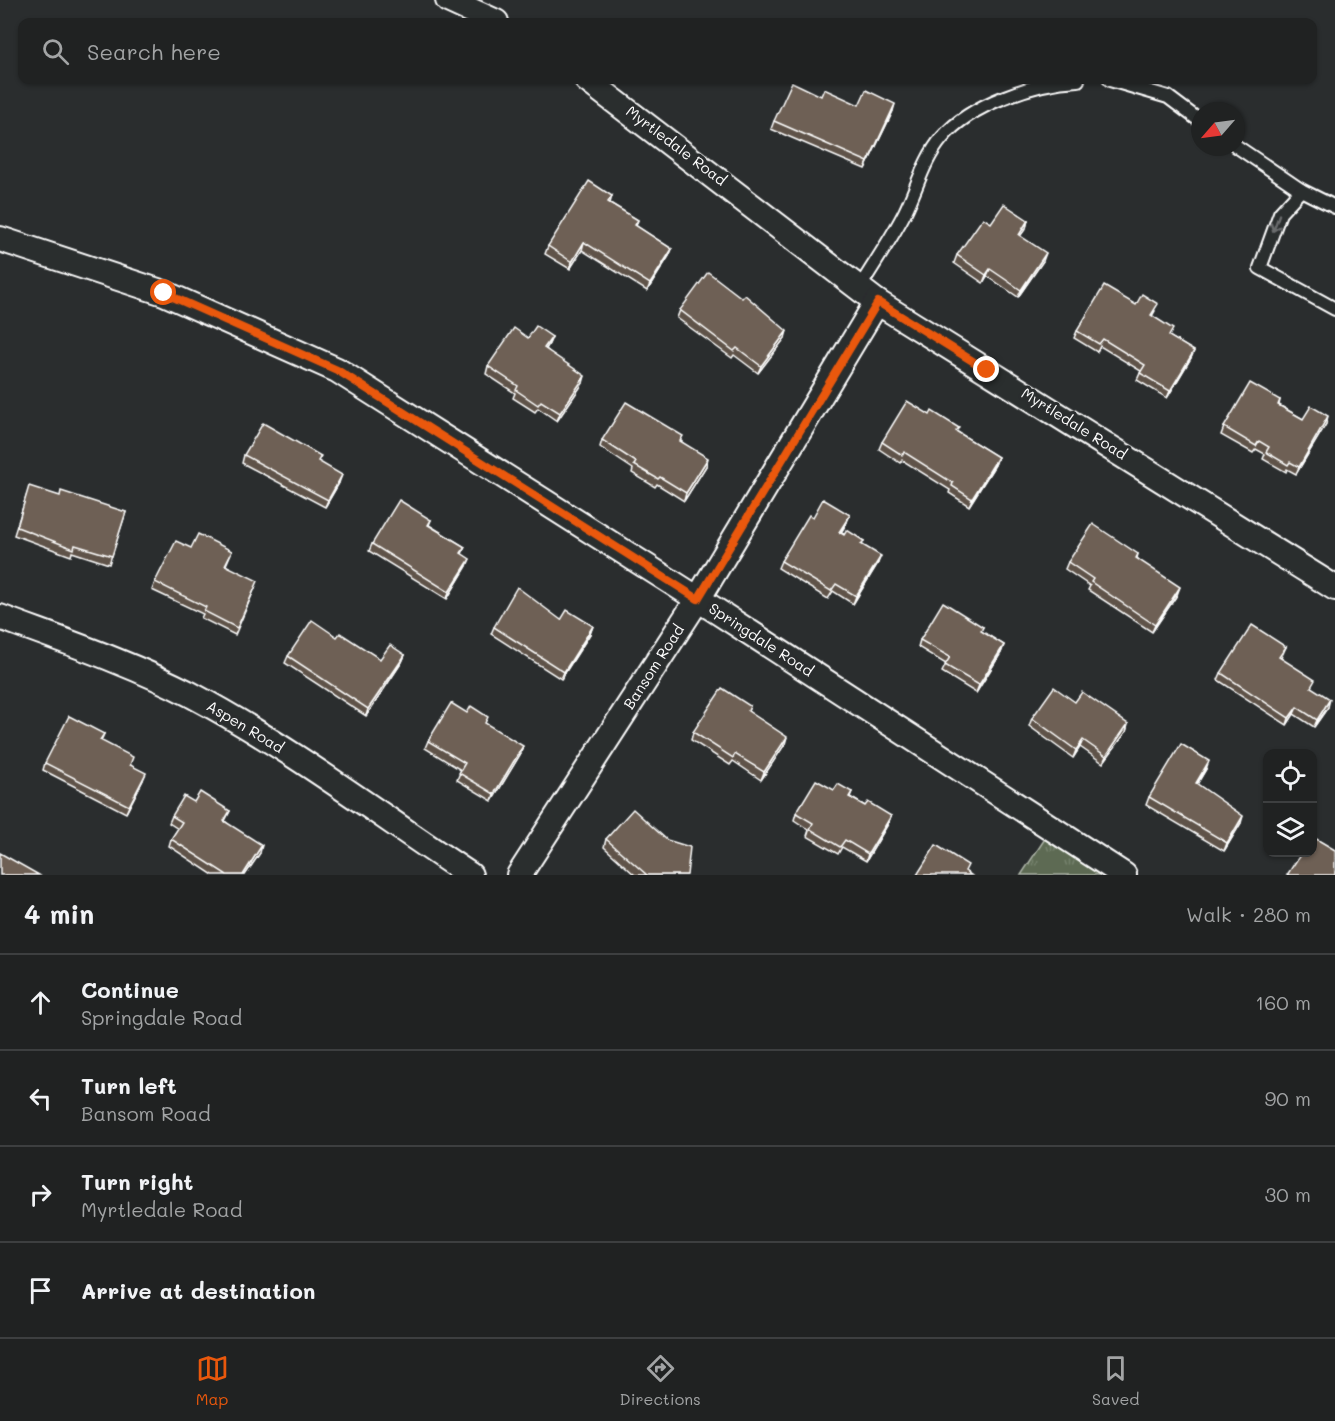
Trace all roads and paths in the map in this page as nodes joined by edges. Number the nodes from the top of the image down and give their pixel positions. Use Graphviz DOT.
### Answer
graph roads {
  1 [pos="448,0"];
  2 [pos="487,18"];
  3 [pos="592,84"];
  4 [pos="1042,84"];
  5 [pos="1124,84"];
  6 [pos="1191,114"];
  7 [pos="1245,152"];
  8 [pos="1301,190"];
  9 [pos="1335,207"];
  10 [pos="0,239"];
  11 [pos="869,294"];
  12 [pos="1335,309"];
  13 [pos="1335,588"];
  14 [pos="698,599"];
  15 [pos="0,616"];
  16 [pos="470,875"];
  17 [pos="519,875"];
  18 [pos="1124,875"];
  1 -- 2 [label="street"];
  3 -- 11 [label="street, Myrtledale Road"];
  4 -- 11 [label="lane"];
  5 -- 6 [label="lane"];
  7 -- 8 [label="lane"];
  8 -- 9 [label="lane"];
  8 -- 12 [label="lane, one-way"];
  10 -- 14 [label="street, Springdale Road"];
  11 -- 13 [label="street, Myrtledale Road"];
  11 -- 14 [label="street, Bansom Road"];
  14 -- 17 [label="street, Bansom Road"];
  14 -- 18 [label="street, Springdale Road"];
  15 -- 16 [label="street, Aspen Road"];
}
